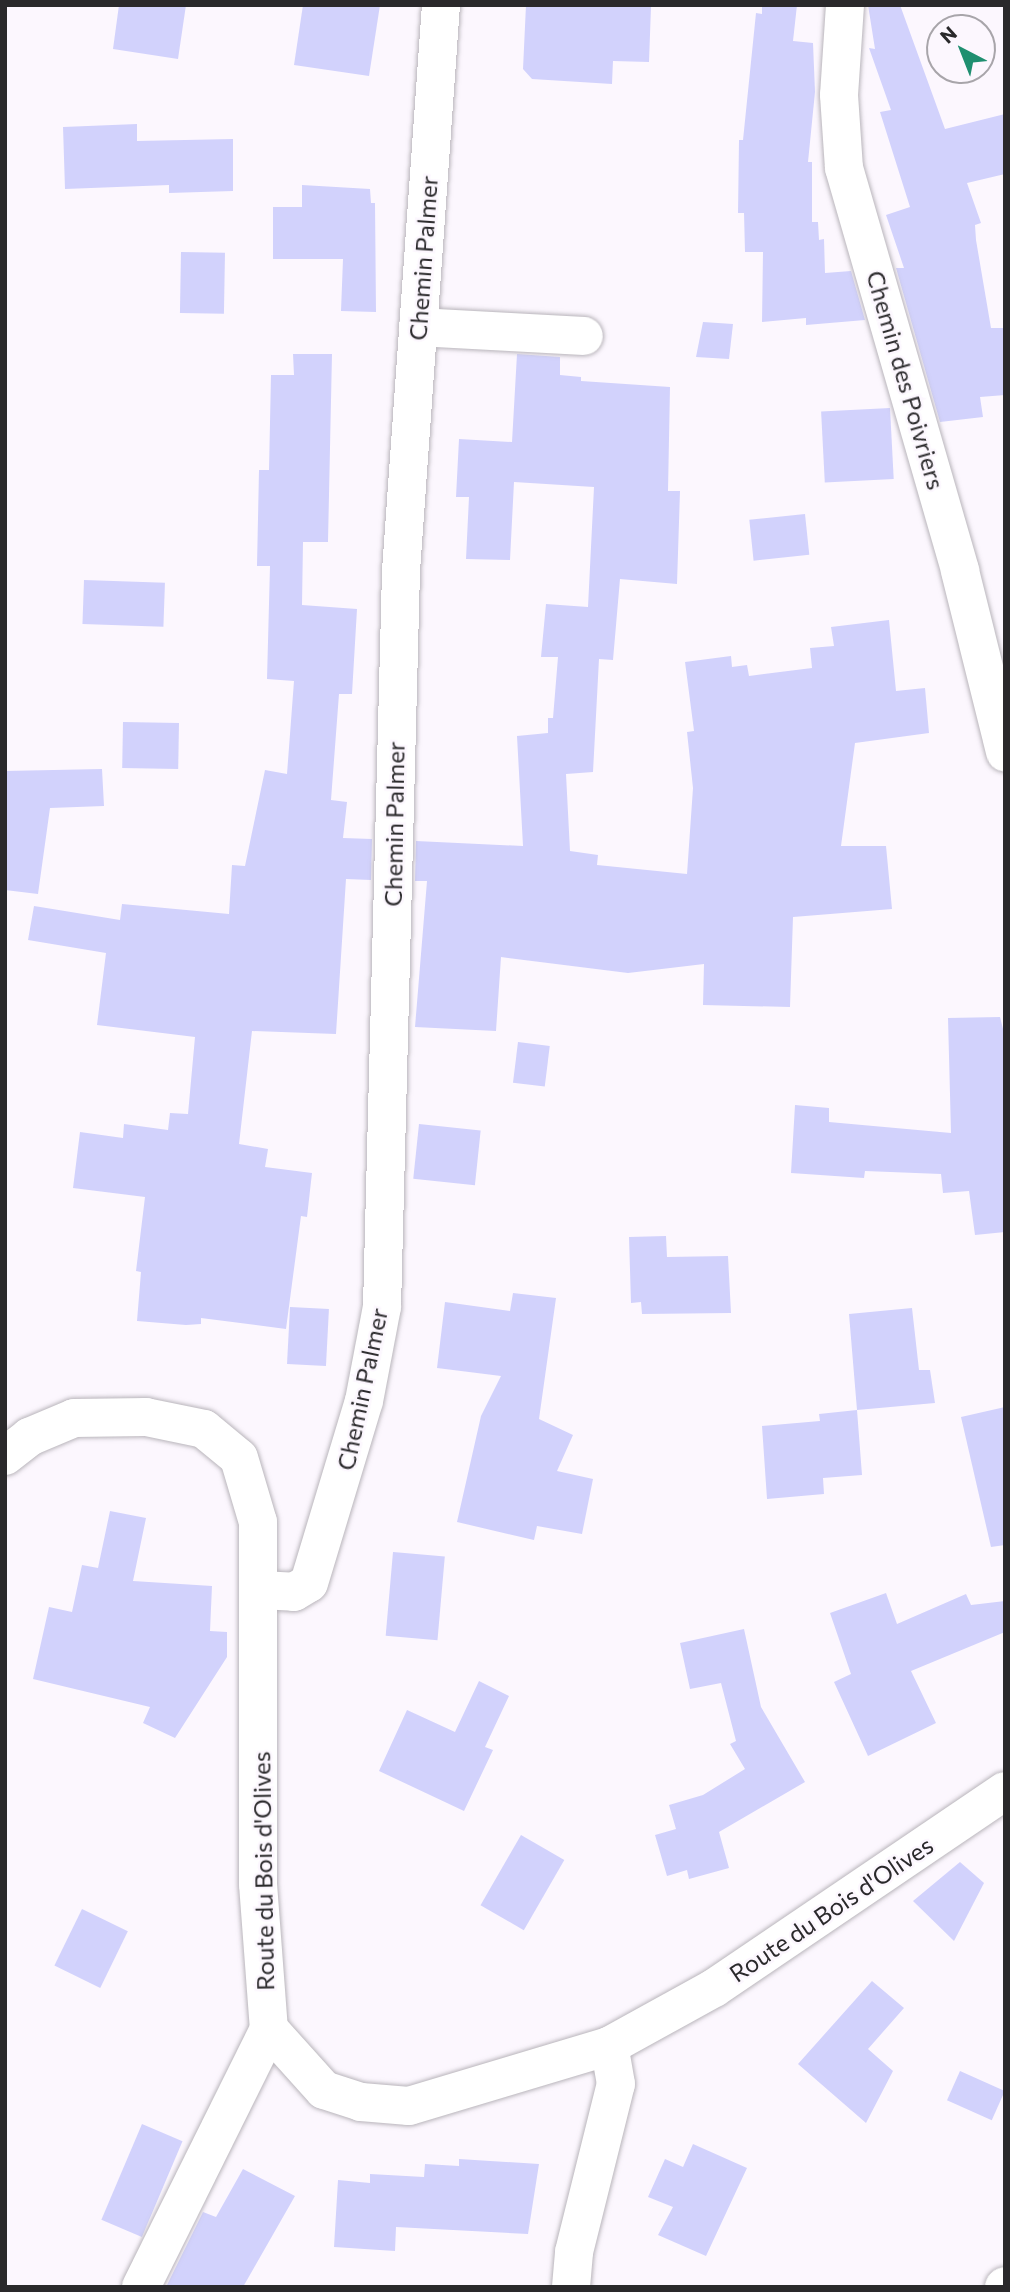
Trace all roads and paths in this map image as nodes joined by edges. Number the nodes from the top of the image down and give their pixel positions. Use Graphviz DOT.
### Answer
graph roads {
  1 [pos="441,5"];
  2 [pos="845,5"];
  3 [pos="418,327"];
  4 [pos="584,336"];
  5 [pos="1005,752"];
  6 [pos="5,1457"];
  7 [pos="260,1590"];
  8 [pos="1005,1791"];
  9 [pos="269,2029"];
  10 [pos="609,2046"];
  11 [pos="141,2287"];
  12 [pos="571,2287"];
  1 -- 3 [label="street, Chemin Palmer"];
  2 -- 5 [label="street, Chemin des Poivriers"];
  3 -- 4 [label="street"];
  3 -- 7 [label="street, Chemin Palmer"];
  6 -- 7 [label="street, Route du Bois d'Olives"];
  7 -- 9 [label="street, Route du Bois d'Olives"];
  8 -- 10 [label="street, Route du Bois d'Olives"];
  9 -- 10 [label="street, Route du Bois d'Olives"];
  9 -- 11 [label="street"];
  10 -- 12 [label="street"];
}
